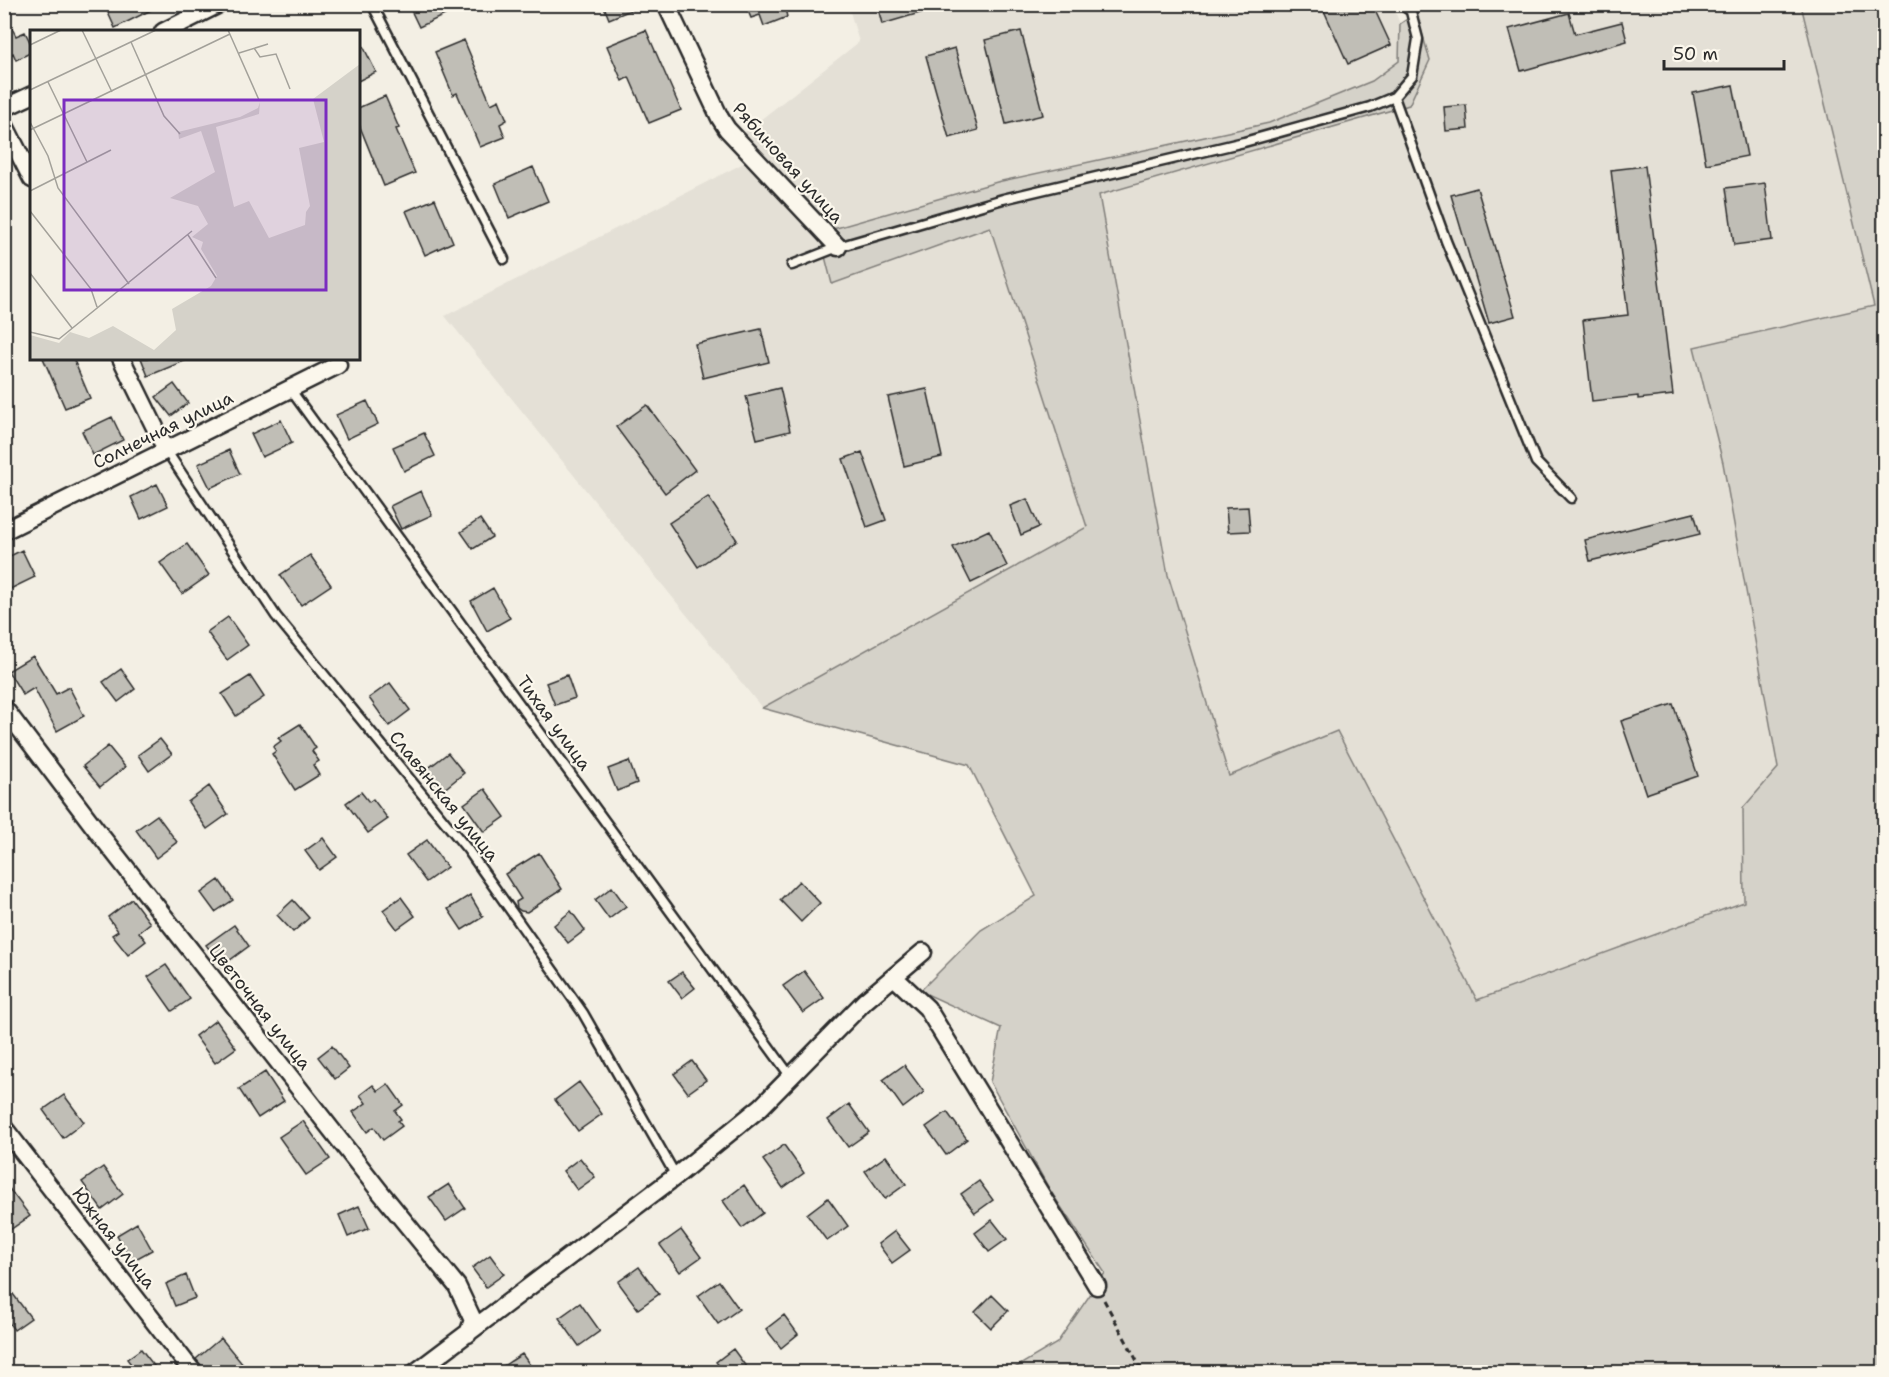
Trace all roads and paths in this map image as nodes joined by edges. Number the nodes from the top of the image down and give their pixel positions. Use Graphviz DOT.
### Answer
graph roads {
  1 [pos="219,4"];
  2 [pos="372,4"];
  3 [pos="666,4"];
  4 [pos="1409,4"];
  5 [pos="167,30"];
  6 [pos="30,96"];
  7 [pos="1394,97"];
  8 [pos="4,108"];
  9 [pos="4,124"];
  10 [pos="30,175"];
  11 [pos="838,247"];
  12 [pos="504,258"];
  13 [pos="792,265"];
  14 [pos="122,360"];
  15 [pos="338,364"];
  16 [pos="290,389"];
  17 [pos="166,450"];
  18 [pos="1571,498"];
  19 [pos="4,531"];
  20 [pos="4,708"];
  21 [pos="923,952"];
  22 [pos="894,977"];
  23 [pos="791,1077"];
  24 [pos="4,1128"];
  25 [pos="676,1176"];
  26 [pos="1097,1286"];
  27 [pos="468,1334"];
  28 [pos="4,1368"];
  29 [pos="8,1372"];
  30 [pos="192,1372"];
  31 [pos="416,1372"];
  32 [pos="1143,1372"];
  1 -- 5 [label="street"];
  2 -- 12 [label="lane"];
  3 -- 11 [label="street, Рябиновая улица"];
  4 -- 7 [label="lane"];
  6 -- 8 [label="street"];
  7 -- 11 [label="lane"];
  7 -- 18 [label="lane"];
  9 -- 10 [label="street"];
  11 -- 13 [label="lane"];
  14 -- 17 [label="street"];
  15 -- 16 [label="street, Солнечная улица"];
  16 -- 17 [label="street, Солнечная улица"];
  16 -- 23 [label="lane, Тихая улица"];
  17 -- 19 [label="street, Солнечная улица"];
  17 -- 25 [label="lane, Славянская улица"];
  20 -- 27 [label="street, Цветочная улица"];
  21 -- 22 [label="street"];
  22 -- 23 [label="street"];
  22 -- 26 [label="street"];
  23 -- 25 [label="street"];
  24 -- 30 [label="street, Южная улица"];
  25 -- 27 [label="street"];
  26 -- 32 [label="path"];
  27 -- 31 [label="street"];
  28 -- 29 [label="lane"];
}
